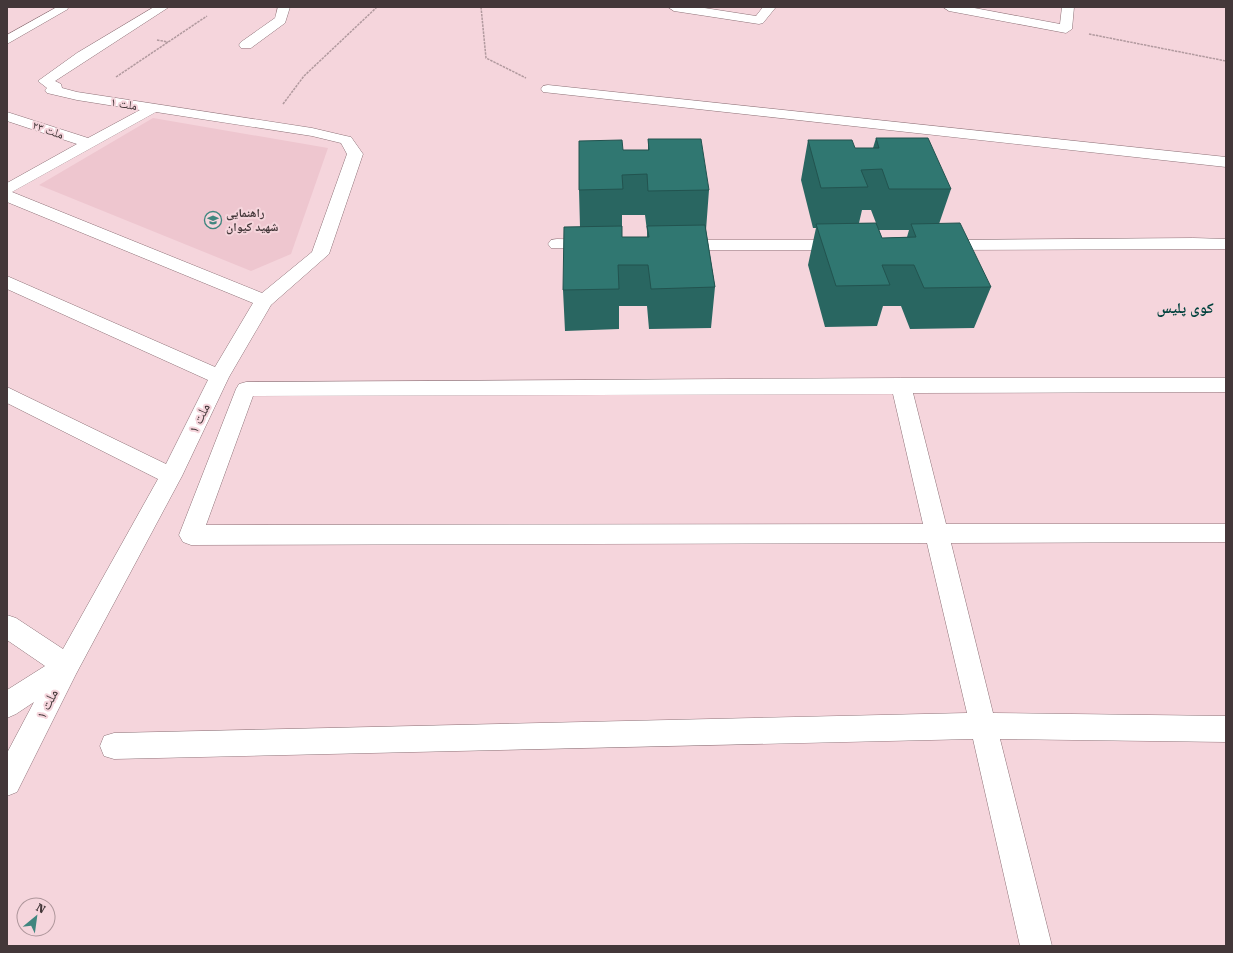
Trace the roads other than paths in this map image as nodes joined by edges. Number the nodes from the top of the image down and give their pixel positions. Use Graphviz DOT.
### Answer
graph roads {
  1 [pos="163,7"];
  2 [pos="284,7"];
  3 [pos="674,7"];
  4 [pos="770,7"];
  5 [pos="949,7"];
  6 [pos="1068,7"];
  7 [pos="62,9"];
  8 [pos="7,40"];
  9 [pos="246,45"];
  10 [pos="548,89"];
  11 [pos="154,108"];
  12 [pos="7,116"];
  13 [pos="90,144"];
  14 [pos="1226,162"];
  15 [pos="7,189"];
  16 [pos="7,196"];
  17 [pos="557,244"];
  18 [pos="613,244"];
  19 [pos="660,244"];
  20 [pos="1226,244"];
  21 [pos="858,245"];
  22 [pos="922,245"];
  23 [pos="7,282"];
  24 [pos="264,301"];
  25 [pos="219,377"];
  26 [pos="901,385"];
  27 [pos="1226,385"];
  28 [pos="7,394"];
  29 [pos="171,476"];
  30 [pos="936,533"];
  31 [pos="1226,534"];
  32 [pos="7,626"];
  33 [pos="67,666"];
  34 [pos="7,705"];
  35 [pos="982,726"];
  36 [pos="1226,729"];
  37 [pos="114,746"];
  38 [pos="7,782"];
  39 [pos="1036,946"];
  1 -- 11 [label="street, ملت ۱"];
  2 -- 9 [label="street"];
  3 -- 4 [label="street"];
  5 -- 6 [label="street"];
  7 -- 8 [label="street"];
  10 -- 14 [label="street"];
  11 -- 13 [label="street"];
  11 -- 24 [label="street, ملت ۱"];
  12 -- 13 [label="street, ملت ۲۳"];
  13 -- 15 [label="street"];
  16 -- 24 [label="street"];
  17 -- 18 [label="street"];
  19 -- 21 [label="street"];
  20 -- 22 [label="street"];
  23 -- 25 [label="street"];
  24 -- 25 [label="street, ملت ۱"];
  25 -- 29 [label="street, ملت ۱"];
  26 -- 27 [label="street"];
  26 -- 30 [label="street"];
  26 -- 30 [label="street"];
  28 -- 29 [label="street"];
  29 -- 33 [label="street, ملت ۱"];
  30 -- 31 [label="street"];
  30 -- 35 [label="street"];
  32 -- 33 [label="street"];
  33 -- 34 [label="street"];
  33 -- 38 [label="street, ملت ۱"];
  35 -- 36 [label="street"];
  35 -- 37 [label="street"];
  35 -- 39 [label="street"];
}
